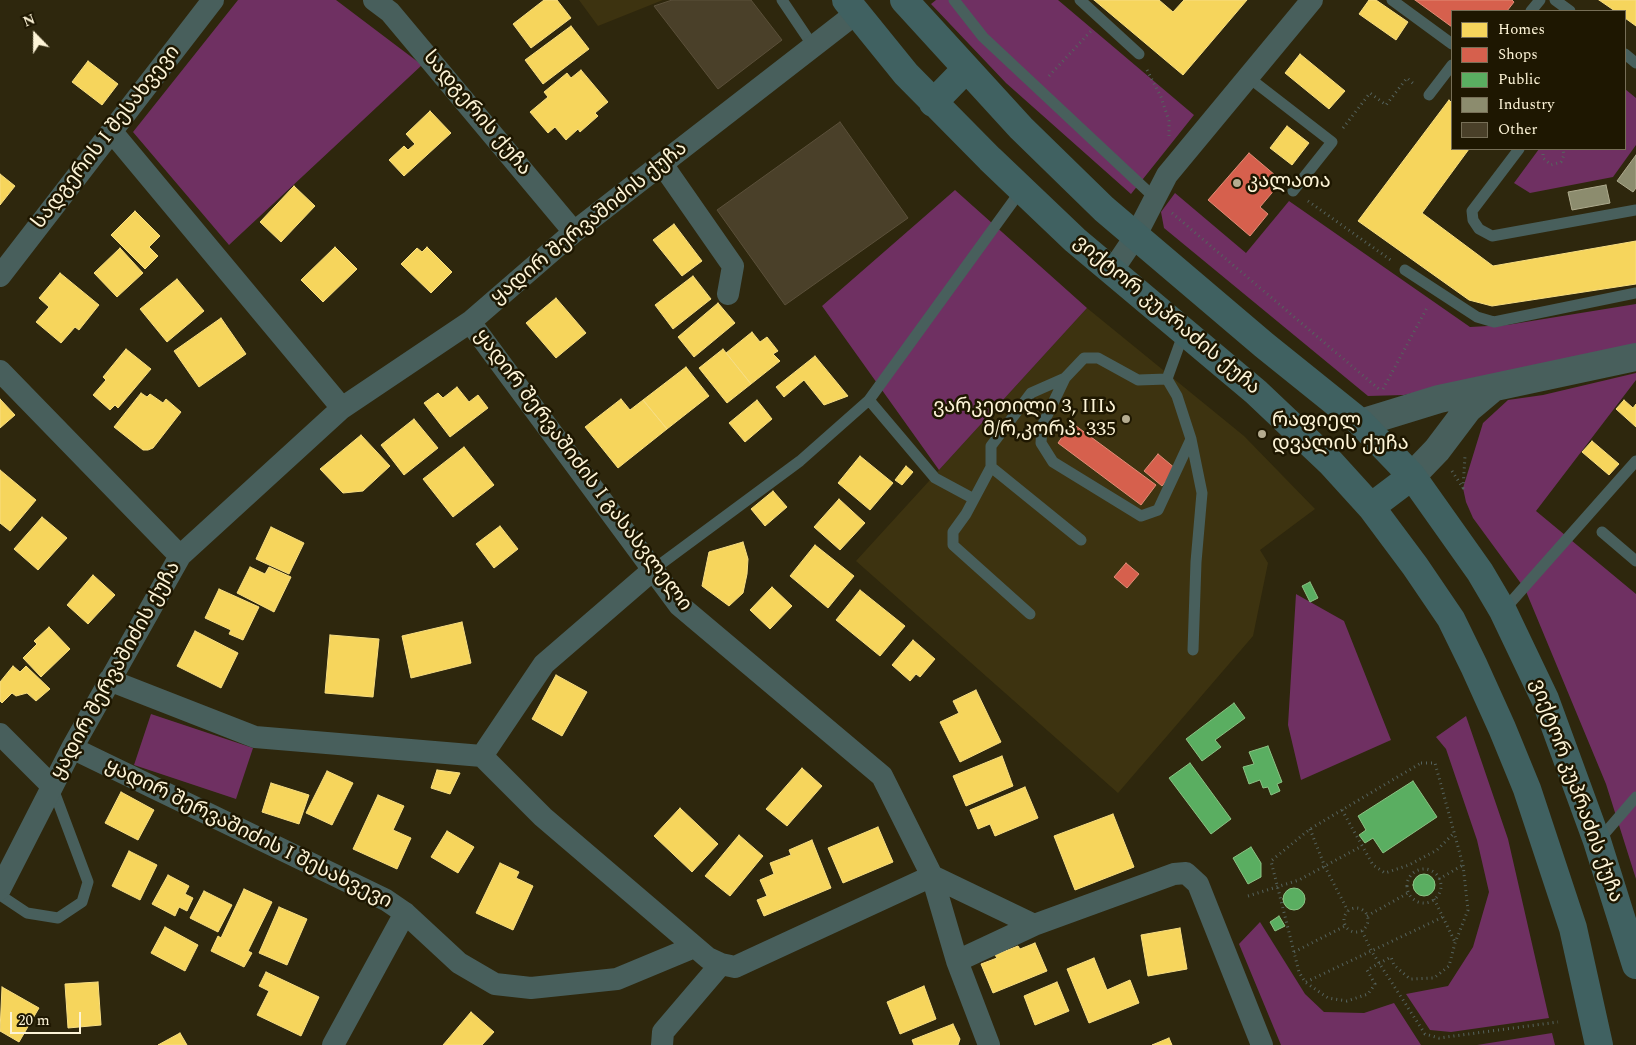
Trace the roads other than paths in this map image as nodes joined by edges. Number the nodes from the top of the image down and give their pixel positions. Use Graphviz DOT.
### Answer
graph roads {
  1 [pos="214,0"];
  2 [pos="374,0"];
  3 [pos="782,0"];
  4 [pos="954,0"];
  5 [pos="1080,0"];
  6 [pos="1312,0"];
  7 [pos="1392,0"];
  8 [pos="1540,0"];
  9 [pos="1555,0"];
  10 [pos="906,1"];
  11 [pos="850,7"];
  12 [pos="1532,10"];
  13 [pos="1569,10"];
  14 [pos="1451,43"];
  15 [pos="813,46"];
  16 [pos="1139,54"];
  17 [pos="1626,55"];
  18 [pos="1636,63"];
  19 [pos="1451,66"];
  20 [pos="966,69"];
  21 [pos="1248,77"];
  22 [pos="1429,95"];
  23 [pos="933,103"];
  24 [pos="112,132"];
  25 [pos="1518,150"];
  26 [pos="662,164"];
  27 [pos="1022,190"];
  28 [pos="1293,191"];
  29 [pos="1156,199"];
  30 [pos="1636,210"];
  31 [pos="574,232"];
  32 [pos="1135,237"];
  33 [pos="1405,270"];
  34 [pos="1112,271"];
  35 [pos="0,276"];
  36 [pos="1636,293"];
  37 [pos="728,294"];
  38 [pos="470,322"];
  39 [pos="1184,332"];
  40 [pos="1636,357"];
  41 [pos="0,371"];
  42 [pos="1065,378"];
  43 [pos="1167,379"];
  44 [pos="1495,387"];
  45 [pos="869,400"];
  46 [pos="342,408"];
  47 [pos="1361,423"];
  48 [pos="1191,439"];
  49 [pos="1636,461"];
  50 [pos="991,467"];
  51 [pos="1412,476"];
  52 [pos="974,499"];
  53 [pos="1372,507"];
  54 [pos="1602,532"];
  55 [pos="1082,540"];
  56 [pos="180,556"];
  57 [pos="1636,561"];
  58 [pos="654,569"];
  59 [pos="1503,611"];
  60 [pos="1030,614"];
  61 [pos="1193,650"];
  62 [pos="109,680"];
  63 [pos="0,734"];
  64 [pos="72,748"];
  65 [pos="482,756"];
  66 [pos="52,786"];
  67 [pos="1636,797"];
  68 [pos="1597,841"];
  69 [pos="932,876"];
  70 [pos="0,889"];
  71 [pos="0,895"];
  72 [pos="405,913"];
  73 [pos="1034,925"];
  74 [pos="694,947"];
  75 [pos="957,961"];
  76 [pos="720,964"];
  77 [pos="1636,965"];
  78 [pos="332,1045"];
  79 [pos="662,1045"];
  80 [pos="989,1045"];
  81 [pos="1262,1045"];
  82 [pos="1599,1045"];
  1 -- 24 [label="street, სადგერის I შესახვევი"];
  2 -- 31 [label="street, სადგერის ქუჩა"];
  3 -- 15 [label="lane"];
  4 -- 29 [label="lane"];
  5 -- 16 [label="lane"];
  6 -- 21 [label="street"];
  7 -- 14 [label="lane"];
  8 -- 12 [label="lane"];
  9 -- 13 [label="lane"];
  10 -- 20 [label="main road, ვიქტორ კუპრაძის ქუჩა"];
  11 -- 15 [label="street, ყადირ შერვაშიძის ქუჩა"];
  11 -- 23 [label="main road, ვიქტორ კუპრაძის ქუჩა"];
  15 -- 26 [label="street, ყადირ შერვაშიძის ქუჩა"];
  17 -- 18 [label="lane"];
  19 -- 22 [label="lane"];
  20 -- 23 [label="main road"];
  20 -- 32 [label="main road, ვიქტორ კუპრაძის ქუჩა"];
  21 -- 28 [label="lane"];
  21 -- 29 [label="street"];
  23 -- 27 [label="main road, ვიქტორ კუპრაძის ქუჩა"];
  24 -- 35 [label="street, სადგერის I შესახვევი"];
  24 -- 46 [label="street"];
  25 -- 30 [label="lane"];
  26 -- 31 [label="street, ყადირ შერვაშიძის ქუჩა"];
  26 -- 37 [label="street"];
  27 -- 34 [label="main road, ვიქტორ კუპრაძის ქუჩა"];
  27 -- 45 [label="lane"];
  29 -- 32 [label="street"];
  31 -- 38 [label="street, ყადირ შერვაშიძის ქუჩა"];
  32 -- 34 [label="street"];
  32 -- 47 [label="main road, ვიქტორ კუპრაძის ქუჩა"];
  33 -- 36 [label="lane"];
  34 -- 39 [label="main road, ვიქტორ კუპრაძის ქუჩა"];
  38 -- 46 [label="street, ყადირ შერვაშიძის ქუჩა"];
  38 -- 58 [label="street, ყადირ შერვაშიძის I გასასვლელი"];
  39 -- 43 [label="lane"];
  39 -- 53 [label="main road, ვიქტორ კუპრაძის ქუჩა"];
  40 -- 44 [label="street"];
  41 -- 56 [label="street"];
  42 -- 43 [label="lane"];
  42 -- 48 [label="lane"];
  42 -- 50 [label="lane"];
  43 -- 48 [label="lane"];
  44 -- 47 [label="street"];
  44 -- 51 [label="street"];
  45 -- 52 [label="lane"];
  45 -- 58 [label="lane"];
  46 -- 56 [label="street, ყადირ შერვაშიძის ქუჩა"];
  47 -- 51 [label="main road, ვიქტორ კუპრაძის ქუჩა"];
  48 -- 61 [label="lane"];
  49 -- 59 [label="lane"];
  50 -- 52 [label="lane"];
  50 -- 55 [label="lane"];
  51 -- 53 [label="main road"];
  51 -- 59 [label="main road, ვიქტორ კუპრაძის ქუჩა"];
  52 -- 60 [label="lane"];
  53 -- 82 [label="main road, ვიქტორ კუპრაძის ქუჩა"];
  54 -- 57 [label="lane"];
  56 -- 62 [label="street, ყადირ შერვაშიძის ქუჩა"];
  58 -- 65 [label="street"];
  58 -- 69 [label="street, ყადირ შერვაშიძის I გასასვლელი"];
  59 -- 68 [label="main road, ვიქტორ კუპრაძის ქუჩა"];
  62 -- 64 [label="street, ყადირ შერვაშიძის ქუჩა"];
  62 -- 65 [label="street"];
  63 -- 66 [label="street"];
  64 -- 66 [label="street, ყადირ შერვაშიძის ქუჩა"];
  64 -- 72 [label="street, ყადირ შერვაშიძის I შესახვევი"];
  65 -- 74 [label="street"];
  66 -- 70 [label="street, ყადირ შერვაშიძის ქუჩა"];
  66 -- 71 [label="lane"];
  67 -- 68 [label="lane"];
  68 -- 77 [label="main road, ვიქტორ კუპრაძის ქუჩა"];
  69 -- 73 [label="street"];
  69 -- 75 [label="street"];
  69 -- 76 [label="street"];
  72 -- 74 [label="street, ყადირ შერვაშიძის I შესახვევი"];
  72 -- 78 [label="street"];
  73 -- 75 [label="street"];
  73 -- 81 [label="street"];
  74 -- 76 [label="street"];
  75 -- 80 [label="street"];
  76 -- 79 [label="street"];
}
